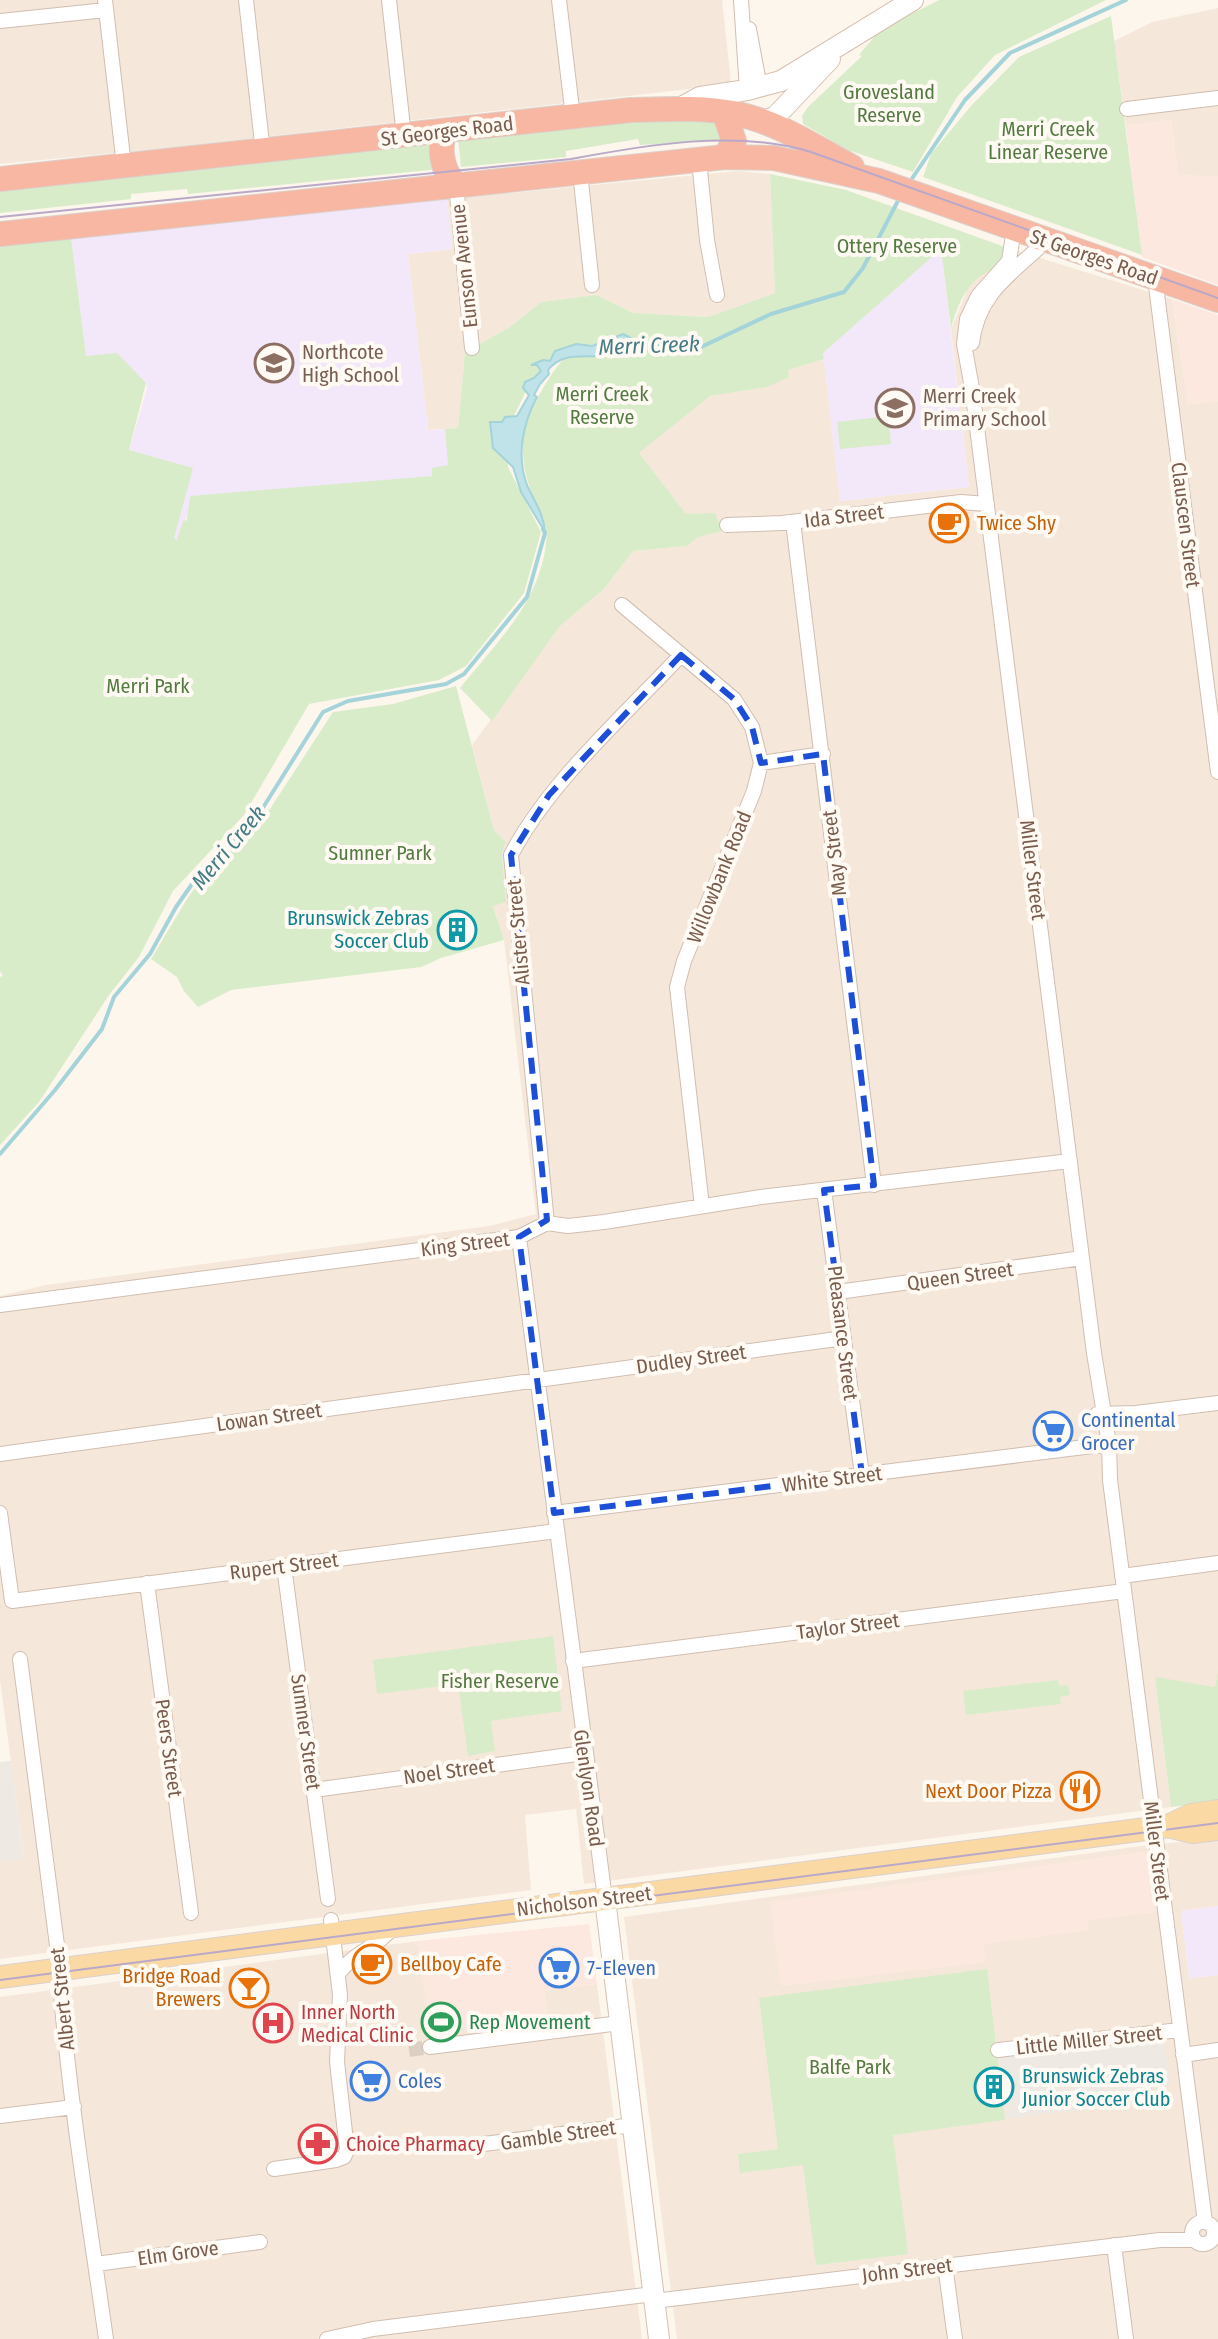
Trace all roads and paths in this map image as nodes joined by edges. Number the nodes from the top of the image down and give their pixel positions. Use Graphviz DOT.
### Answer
graph roads {
  1 [pos="246,0"];
  2 [pos="389,0"];
  3 [pos="559,0"];
  4 [pos="742,0"];
  5 [pos="913,0"];
  6 [pos="105,5"];
  7 [pos="0,21"];
  8 [pos="847,42"];
  9 [pos="761,87"];
  10 [pos="1218,98"];
  11 [pos="678,109"];
  12 [pos="1127,109"];
  13 [pos="724,112"];
  14 [pos="573,117"];
  15 [pos="763,122"];
  16 [pos="446,132"];
  17 [pos="404,136"];
  18 [pos="263,152"];
  19 [pos="725,157"];
  20 [pos="699,160"];
  21 [pos="794,162"];
  22 [pos="124,166"];
  23 [pos="580,172"];
  24 [pos="0,179"];
  25 [pos="879,181"];
  26 [pos="456,185"];
  27 [pos="1014,229"];
  28 [pos="0,234"];
  29 [pos="1047,240"];
  30 [pos="1155,278"];
  31 [pos="592,285"];
  32 [pos="717,295"];
  33 [pos="1218,300"];
  34 [pos="472,348"];
  35 [pos="972,388"];
  36 [pos="986,499"];
  37 [pos="793,522"];
  38 [pos="727,525"];
  39 [pos="622,605"];
  40 [pos="681,655"];
  41 [pos="823,754"];
  42 [pos="761,763"];
  43 [pos="1218,769"];
  44 [pos="1070,1161"];
  45 [pos="874,1185"];
  46 [pos="824,1190"];
  47 [pos="702,1206"];
  48 [pos="547,1223"];
  49 [pos="519,1237"];
  50 [pos="1082,1258"];
  51 [pos="838,1292"];
  52 [pos="0,1305"];
  53 [pos="844,1338"];
  54 [pos="538,1380"];
  55 [pos="1218,1403"];
  56 [pos="1101,1418"];
  57 [pos="1105,1445"];
  58 [pos="0,1454"];
  59 [pos="862,1475"];
  60 [pos="0,1513"];
  61 [pos="554,1513"];
  62 [pos="557,1531"];
  63 [pos="1218,1563"];
  64 [pos="284,1566"];
  65 [pos="147,1583"];
  66 [pos="1123,1583"];
  67 [pos="20,1659"];
  68 [pos="573,1661"];
  69 [pos="584,1753"];
  70 [pos="314,1790"];
  71 [pos="1218,1811"];
  72 [pos="1161,1827"];
  73 [pos="1218,1829"];
  74 [pos="328,1899"];
  75 [pos="605,1899"];
  76 [pos="191,1913"];
  77 [pos="394,1926"];
  78 [pos="332,1927"];
  79 [pos="59,1969"];
  80 [pos="338,1974"];
  81 [pos="0,1977"];
  82 [pos="620,2023"];
  83 [pos="1180,2030"];
  84 [pos="430,2047"];
  85 [pos="998,2050"];
  86 [pos="1218,2050"];
  87 [pos="1183,2055"];
  88 [pos="74,2107"];
  89 [pos="0,2116"];
  90 [pos="633,2125"];
  91 [pos="484,2144"];
  92 [pos="274,2169"];
  93 [pos="1208,2231"];
  94 [pos="260,2242"];
  95 [pos="1114,2245"];
  96 [pos="96,2264"];
  97 [pos="945,2265"];
  98 [pos="654,2298"];
  99 [pos="106,2339"];
  100 [pos="327,2339"];
  101 [pos="659,2339"];
  102 [pos="955,2339"];
  103 [pos="1126,2339"];
  1 -- 18 [label="street"];
  2 -- 17 [label="street"];
  3 -- 14 [label="street"];
  4 -- 9 [label="street"];
  5 -- 8 [label="street"];
  6 -- 7 [label="street"];
  6 -- 22 [label="street"];
  8 -- 9 [label="street"];
  8 -- 15 [label="street"];
  9 -- 11 [label="street"];
  9 -- 15 [label="street"];
  10 -- 12 [label="street"];
  11 -- 13 [label="highway, St Georges Road"];
  11 -- 14 [label="highway, St Georges Road"];
  13 -- 15 [label="highway, St Georges Road"];
  13 -- 19 [label="highway"];
  14 -- 16 [label="highway, St Georges Road"];
  15 -- 19 [label="highway"];
  15 -- 21 [label="highway"];
  15 -- 25 [label="highway, St Georges Road"];
  16 -- 17 [label="highway, St Georges Road"];
  16 -- 26 [label="highway"];
  17 -- 18 [label="highway, St Georges Road"];
  18 -- 22 [label="highway, St Georges Road"];
  19 -- 20 [label="highway, St Georges Road"];
  19 -- 21 [label="highway, St Georges Road"];
  20 -- 23 [label="highway, St Georges Road"];
  20 -- 32 [label="street"];
  21 -- 25 [label="highway, St Georges Road"];
  22 -- 24 [label="highway, St Georges Road"];
  23 -- 26 [label="highway, St Georges Road"];
  23 -- 31 [label="street"];
  25 -- 27 [label="highway, St Georges Road"];
  26 -- 28 [label="highway, St Georges Road"];
  26 -- 34 [label="street, Eunson Avenue"];
  27 -- 29 [label="highway, St Georges Road"];
  27 -- 35 [label="street, Miller Street"];
  29 -- 30 [label="highway, St Georges Road"];
  29 -- 35 [label="street, Miller Street"];
  30 -- 33 [label="highway, St Georges Road"];
  30 -- 43 [label="street, Clauscen Street"];
  35 -- 36 [label="street, Miller Street"];
  36 -- 37 [label="street, Ida Street"];
  36 -- 44 [label="street, Miller Street"];
  37 -- 38 [label="street, Ida Street"];
  37 -- 41 [label="street, May Street"];
  39 -- 40 [label="street"];
  40 -- 42 [label="street"];
  40 -- 48 [label="street, Alister Street"];
  41 -- 42 [label="street"];
  41 -- 45 [label="street, May Street"];
  42 -- 47 [label="street, Willowbank Road"];
  44 -- 45 [label="street, King Street"];
  44 -- 50 [label="street, Miller Street"];
  45 -- 46 [label="street, King Street"];
  46 -- 47 [label="street, King Street"];
  46 -- 51 [label="street, Pleasance Street"];
  47 -- 48 [label="street, King Street"];
  48 -- 49 [label="street, King Street"];
  49 -- 52 [label="street, King Street"];
  49 -- 54 [label="street, Glenlyon Road"];
  50 -- 51 [label="street, Queen Street"];
  50 -- 56 [label="street, Miller Street"];
  51 -- 53 [label="street, Pleasance Street"];
  53 -- 54 [label="street, Dudley Street"];
  53 -- 59 [label="street, Pleasance Street"];
  54 -- 58 [label="street, Lowan Street"];
  54 -- 61 [label="street, Glenlyon Road"];
  55 -- 56 [label="street"];
  56 -- 57 [label="street, Miller Street"];
  57 -- 59 [label="street, White Street"];
  57 -- 66 [label="street, Miller Street"];
  59 -- 61 [label="street, White Street"];
  60 -- 65 [label="street, Rupert Street"];
  61 -- 62 [label="street, Glenlyon Road"];
  62 -- 64 [label="street, Rupert Street"];
  62 -- 68 [label="street, Glenlyon Road"];
  63 -- 66 [label="street, Taylor Street"];
  64 -- 65 [label="street, Rupert Street"];
  64 -- 70 [label="street, Sumner Street"];
  65 -- 76 [label="street, Peers Street"];
  66 -- 68 [label="street, Taylor Street"];
  66 -- 72 [label="street, Miller Street"];
  67 -- 79 [label="street, Albert Street"];
  68 -- 69 [label="street, Glenlyon Road"];
  69 -- 70 [label="street, Noel Street"];
  69 -- 75 [label="street, Glenlyon Road"];
  70 -- 74 [label="street, Sumner Street"];
  71 -- 72 [label="main road, Nicholson Street"];
  72 -- 73 [label="main road, Nicholson Street"];
  72 -- 75 [label="main road, Nicholson Street"];
  72 -- 83 [label="street, Miller Street"];
  75 -- 77 [label="main road, Nicholson Street"];
  75 -- 82 [label="street, Glenlyon Road"];
  77 -- 78 [label="main road, Nicholson Street"];
  77 -- 80 [label="street"];
  78 -- 79 [label="main road, Nicholson Street"];
  78 -- 80 [label="street"];
  79 -- 81 [label="main road, Nicholson Street"];
  79 -- 88 [label="street, Albert Street"];
  80 -- 92 [label="street"];
  82 -- 84 [label="street"];
  82 -- 90 [label="street, Glenlyon Road"];
  83 -- 85 [label="street, Little Miller Street"];
  83 -- 87 [label="street, Miller Street"];
  86 -- 87 [label="street"];
  87 -- 93 [label="street, Miller Street"];
  88 -- 89 [label="street"];
  88 -- 96 [label="street, Albert Street"];
  90 -- 91 [label="street, Gamble Street"];
  90 -- 98 [label="street, Glenlyon Road"];
  93 -- 95 [label="street, John Street"];
  94 -- 96 [label="street, Elm Grove"];
  95 -- 97 [label="street, John Street"];
  95 -- 103 [label="street"];
  96 -- 99 [label="street, Albert Street"];
  97 -- 98 [label="street, John Street"];
  97 -- 102 [label="street"];
  98 -- 100 [label="street, John Street"];
  98 -- 101 [label="street, Glenlyon Road"];
}
